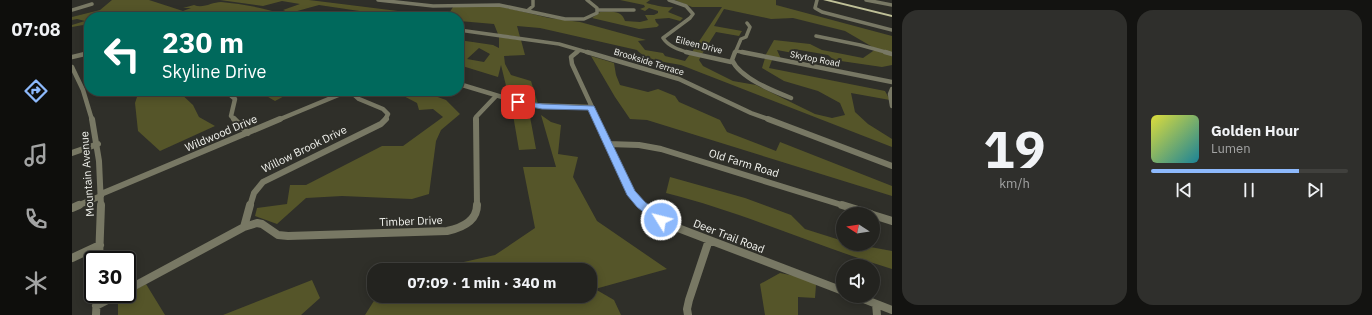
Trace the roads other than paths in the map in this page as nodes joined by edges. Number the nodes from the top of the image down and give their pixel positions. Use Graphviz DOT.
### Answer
graph roads {
  1 [pos="378,0"];
  2 [pos="471,0"];
  3 [pos="533,0"];
  4 [pos="587,0"];
  5 [pos="669,0"];
  6 [pos="817,0"];
  7 [pos="825,0"];
  8 [pos="866,0"];
  9 [pos="92,4"];
  10 [pos="473,5"];
  11 [pos="892,5"];
  12 [pos="72,10"];
  13 [pos="598,10"];
  14 [pos="634,10"];
  15 [pos="527,11"];
  16 [pos="892,16"];
  17 [pos="747,23"];
  18 [pos="892,30"];
  19 [pos="464,31"];
  20 [pos="816,36"];
  21 [pos="580,50"];
  22 [pos="736,51"];
  23 [pos="84,54"];
  24 [pos="892,54"];
  25 [pos="72,57"];
  26 [pos="732,62"];
  27 [pos="72,67"];
  28 [pos="74,75"];
  29 [pos="892,82"];
  30 [pos="464,86"];
  31 [pos="892,89"];
  32 [pos="232,96"];
  33 [pos="337,96"];
  34 [pos="356,96"];
  35 [pos="496,96"];
  36 [pos="791,98"];
  37 [pos="892,106"];
  38 [pos="591,107"];
  39 [pos="248,133"];
  40 [pos="98,144"];
  41 [pos="608,144"];
  42 [pos="72,152"];
  43 [pos="892,166"];
  44 [pos="101,195"];
  45 [pos="849,207"];
  46 [pos="72,208"];
  47 [pos="880,216"];
  48 [pos="892,220"];
  49 [pos="244,227"];
  50 [pos="709,240"];
  51 [pos="100,246"];
  52 [pos="100,251"];
  53 [pos="72,258"];
  54 [pos="136,285"];
  55 [pos="836,288"];
  56 [pos="107,303"];
  57 [pos="876,304"];
  58 [pos="892,310"];
  59 [pos="96,311"];
  60 [pos="688,315"];
  61 [pos="877,315"];
  1 -- 10 [label="street"];
  2 -- 10 [label="street"];
  3 -- 15 [label="street"];
  4 -- 13 [label="street"];
  5 -- 26 [label="street, Eileen Drive"];
  6 -- 18 [label="street"];
  7 -- 16 [label="main road"];
  8 -- 11 [label="street"];
  9 -- 12 [label="street"];
  10 -- 15 [label="street"];
  13 -- 14 [label="street"];
  13 -- 15 [label="street"];
  17 -- 22 [label="street"];
  19 -- 21 [label="street, Brookside Terrace"];
  20 -- 24 [label="street"];
  21 -- 38 [label="street, Deer Trail Road"];
  21 -- 43 [label="street, Brookside Terrace"];
  22 -- 26 [label="street"];
  22 -- 29 [label="street, Skytop Road"];
  23 -- 25 [label="street"];
  26 -- 36 [label="street"];
  27 -- 28 [label="street, Mountain Avenue"];
  28 -- 40 [label="street, Mountain Avenue"];
  30 -- 35 [label="street"];
  31 -- 37 [label="street"];
  32 -- 39 [label="street"];
  33 -- 39 [label="street, Wildwood Drive"];
  34 -- 49 [label="street, Willow Brook Drive"];
  35 -- 38 [label="street"];
  35 -- 49 [label="street, Timber Drive"];
  38 -- 41 [label="street, Deer Trail Road"];
  39 -- 44 [label="street, Wildwood Drive"];
  40 -- 42 [label="street"];
  40 -- 44 [label="street, Mountain Avenue"];
  41 -- 45 [label="street, Old Farm Road"];
  41 -- 50 [label="street, Deer Trail Road"];
  44 -- 46 [label="street, Wildwood Drive"];
  44 -- 51 [label="street, Mountain Avenue"];
  47 -- 48 [label="street, Old Farm Road"];
  49 -- 54 [label="street"];
  50 -- 55 [label="street, Deer Trail Road"];
  50 -- 60 [label="street"];
  51 -- 52 [label="street, Mountain Avenue"];
  51 -- 53 [label="street"];
  56 -- 59 [label="street"];
  57 -- 58 [label="street"];
  57 -- 61 [label="street"];
}
